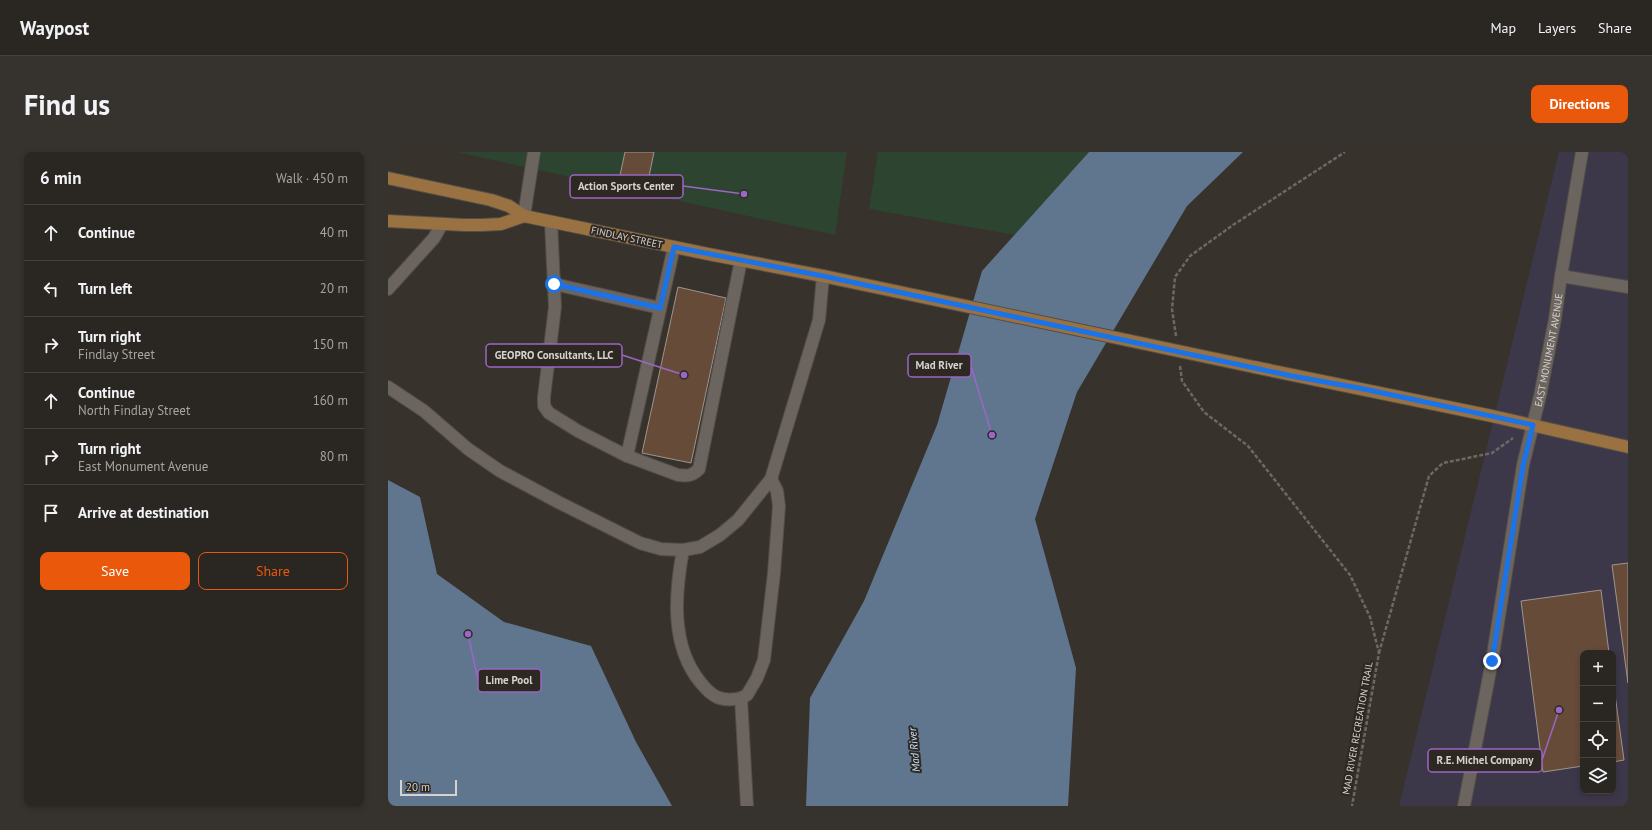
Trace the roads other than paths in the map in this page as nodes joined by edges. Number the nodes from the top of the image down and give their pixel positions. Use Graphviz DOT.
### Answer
graph roads {
  1 [pos="534,152"];
  2 [pos="1582,152"];
  3 [pos="388,178"];
  4 [pos="524,216"];
  5 [pos="388,221"];
  6 [pos="551,222"];
  7 [pos="442,224"];
  8 [pos="674,247"];
  9 [pos="741,260"];
  10 [pos="823,276"];
  11 [pos="1561,276"];
  12 [pos="554,284"];
  13 [pos="1628,287"];
  14 [pos="388,289"];
  15 [pos="660,308"];
  16 [pos="388,387"];
  17 [pos="1533,425"];
  18 [pos="1628,447"];
  19 [pos="627,456"];
  20 [pos="771,479"];
  21 [pos="683,550"];
  22 [pos="741,698"];
  23 [pos="747,806"];
  24 [pos="1464,806"];
  1 -- 4 [label="street"];
  2 -- 11 [label="street, EAST MONUMENT AVENUE"];
  3 -- 4 [label="main road, FINDLAY STREET"];
  4 -- 6 [label="main road, FINDLAY STREET"];
  4 -- 7 [label="main road"];
  5 -- 7 [label="main road"];
  6 -- 8 [label="main road, FINDLAY STREET"];
  6 -- 12 [label="street"];
  7 -- 14 [label="street"];
  8 -- 9 [label="main road, FINDLAY STREET"];
  8 -- 15 [label="street"];
  9 -- 10 [label="main road, FINDLAY STREET"];
  9 -- 19 [label="street"];
  10 -- 17 [label="main road, FINDLAY STREET, bridge"];
  10 -- 20 [label="street"];
  11 -- 13 [label="street"];
  11 -- 17 [label="street, EAST MONUMENT AVENUE"];
  12 -- 15 [label="street"];
  12 -- 19 [label="street"];
  15 -- 19 [label="street"];
  16 -- 21 [label="street"];
  17 -- 18 [label="main road, FINDLAY STREET"];
  17 -- 24 [label="street, EAST MONUMENT AVENUE"];
  20 -- 21 [label="street"];
  20 -- 22 [label="street"];
  21 -- 22 [label="street"];
  22 -- 23 [label="street"];
}
